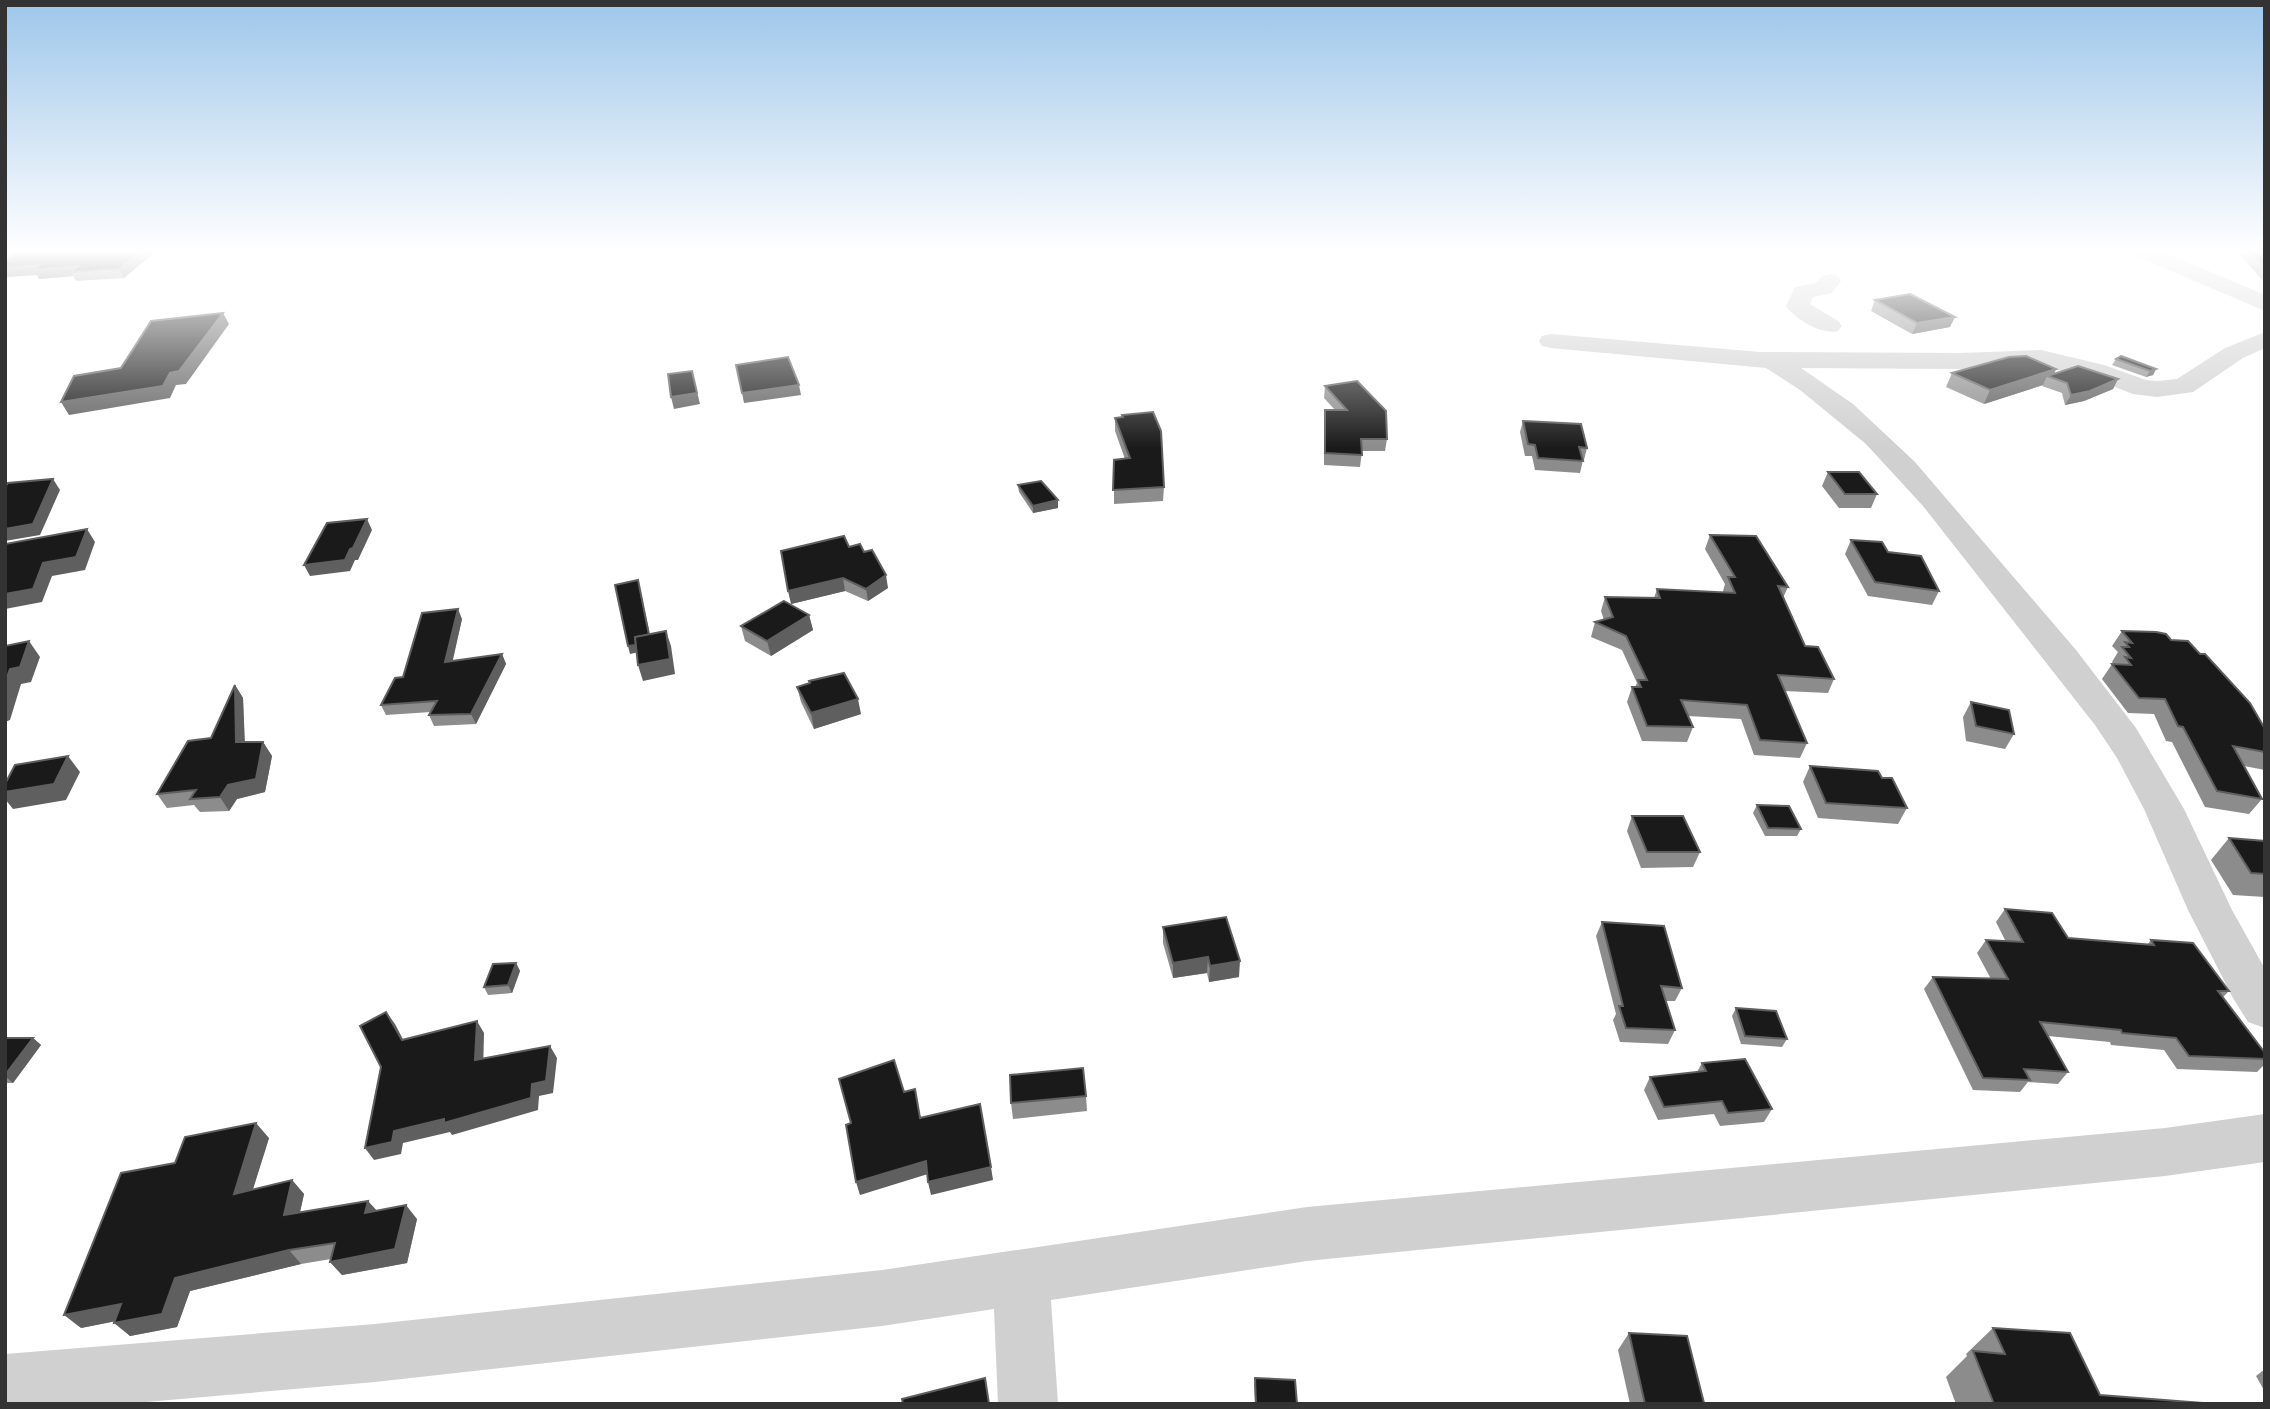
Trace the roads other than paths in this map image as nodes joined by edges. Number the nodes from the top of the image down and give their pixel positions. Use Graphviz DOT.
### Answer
graph roads {
  1 [pos="1818,317"];
  2 [pos="2265,339"];
  3 [pos="1551,341"];
  4 [pos="1771,360"];
  5 [pos="1885,361"];
  6 [pos="2265,1008"];
  7 [pos="2265,1138"];
  8 [pos="1021,1276"];
  9 [pos="5,1384"];
  10 [pos="1028,1404"];
  1 -- 5 [label="street"];
  2 -- 5 [label="street"];
  3 -- 4 [label="street"];
  4 -- 5 [label="street"];
  4 -- 6 [label="street"];
  7 -- 8 [label="street"];
  8 -- 9 [label="street"];
  8 -- 10 [label="street"];
}
